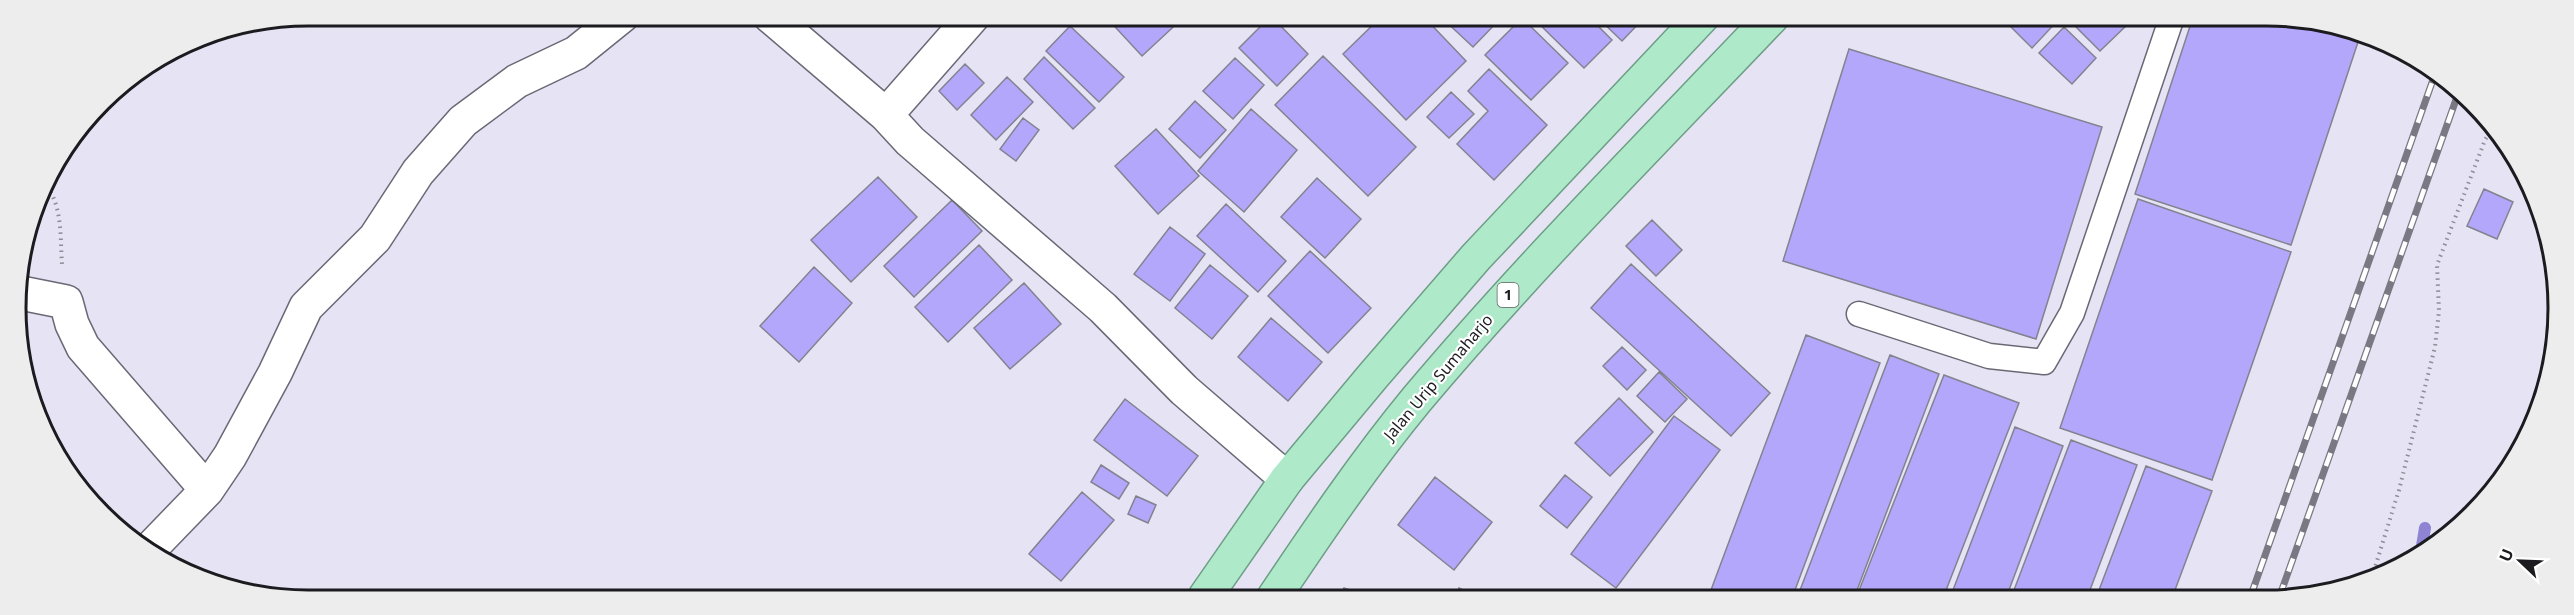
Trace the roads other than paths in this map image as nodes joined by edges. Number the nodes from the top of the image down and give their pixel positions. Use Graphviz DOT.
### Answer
graph roads {
  1 [pos="609,26"];
  2 [pos="782,26"];
  3 [pos="964,26"];
  4 [pos="1694,26"];
  5 [pos="1763,26"];
  6 [pos="2169,26"];
  7 [pos="886,115"];
  8 [pos="26,294"];
  9 [pos="1859,314"];
  10 [pos="1287,479"];
  11 [pos="207,490"];
  12 [pos="154,544"];
  13 [pos="1210,590"];
  14 [pos="1279,590"];
  1 -- 11 [label="street"];
  2 -- 7 [label="street"];
  3 -- 7 [label="street"];
  4 -- 10 [label="highway"];
  5 -- 14 [label="highway, Jalan Urip Sumaharjo / 1"];
  6 -- 9 [label="lane"];
  7 -- 10 [label="street"];
  8 -- 11 [label="street"];
  10 -- 13 [label="highway"];
  11 -- 12 [label="street"];
}
